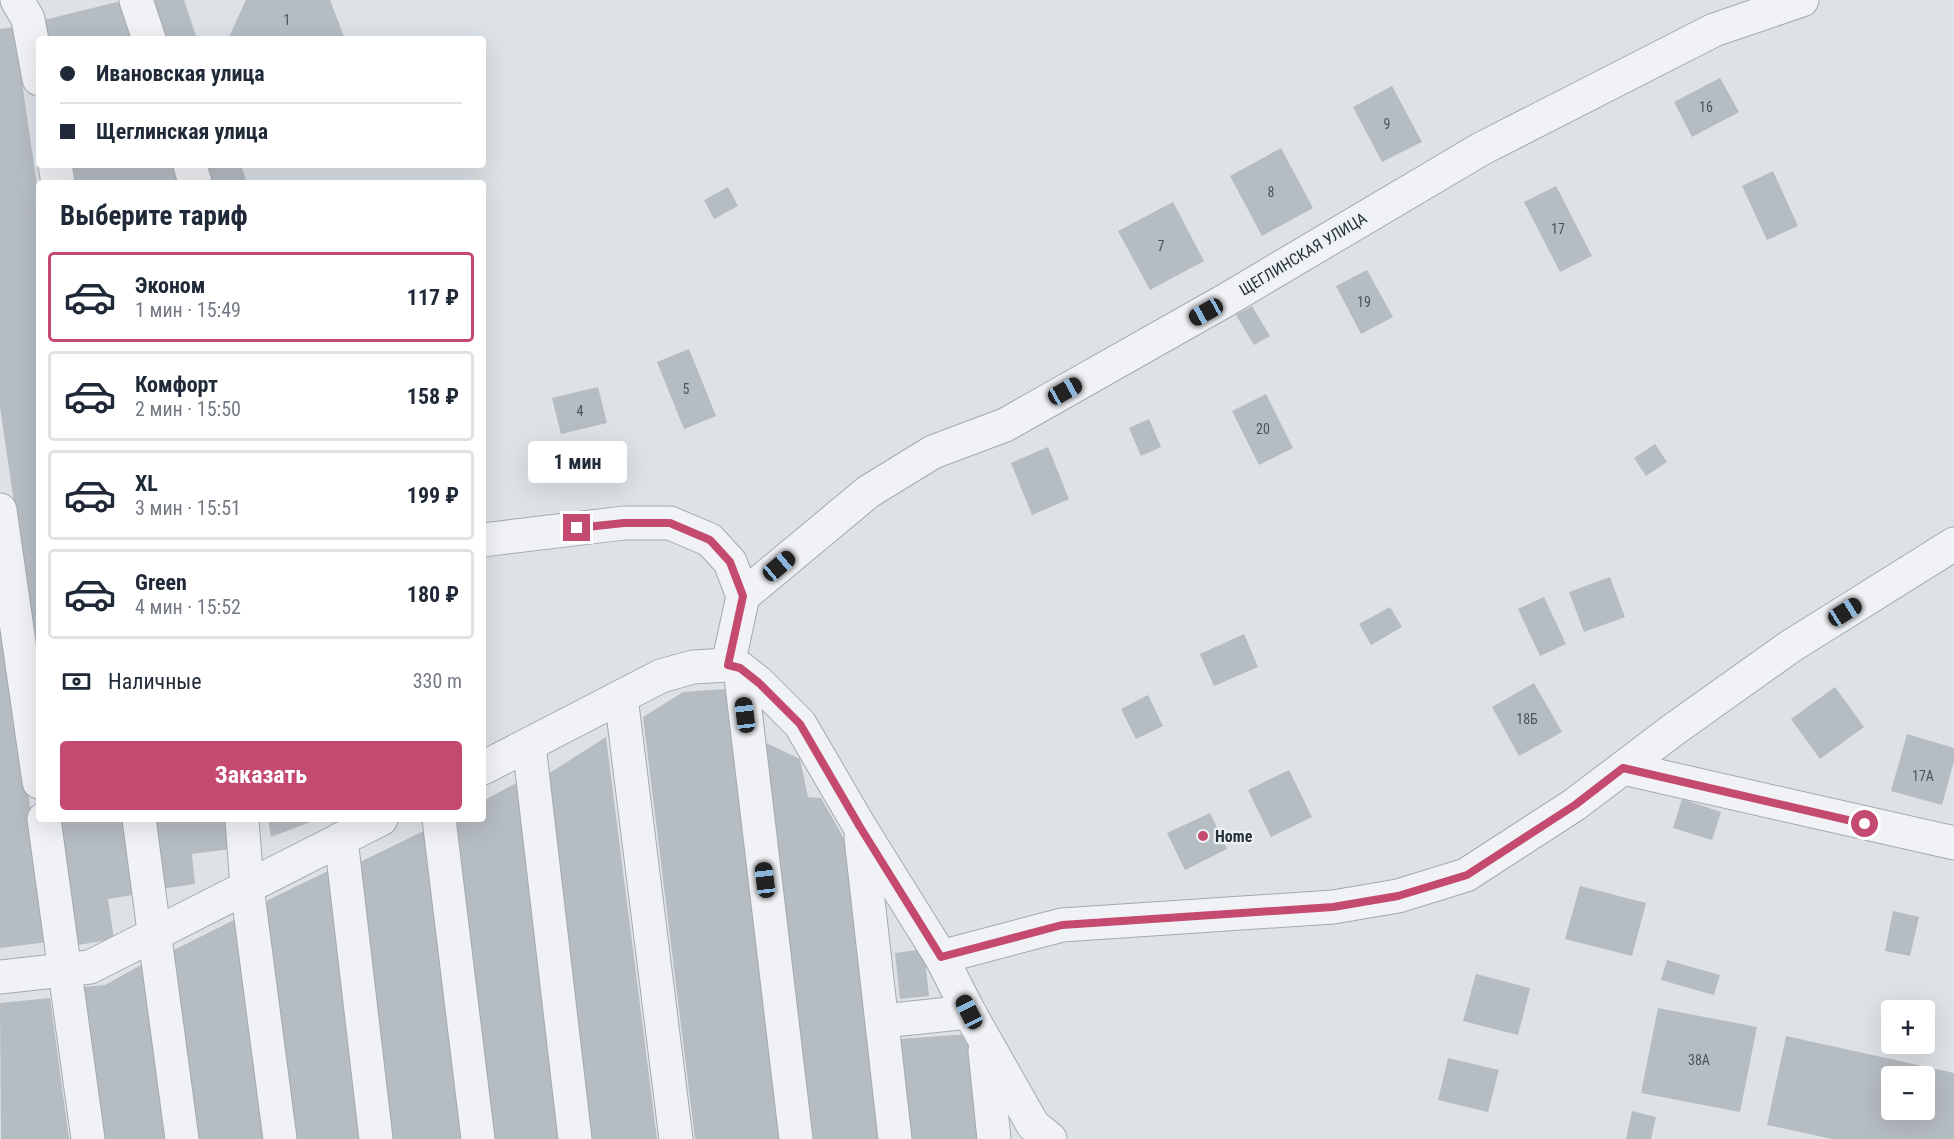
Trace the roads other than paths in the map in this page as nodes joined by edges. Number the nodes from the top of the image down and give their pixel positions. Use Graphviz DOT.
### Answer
graph roads {
  1 [pos="17,0"];
  2 [pos="136,0"];
  3 [pos="1802,0"];
  4 [pos="148,36"];
  5 [pos="36,63"];
  6 [pos="0,510"];
  7 [pos="486,540"];
  8 [pos="1954,544"];
  9 [pos="743,596"];
  10 [pos="734,667"];
  11 [pos="621,698"];
  12 [pos="529,745"];
  13 [pos="36,761"];
  14 [pos="486,766"];
  15 [pos="1623,768"];
  16 [pos="44,822"];
  17 [pos="139,822"];
  18 [pos="242,822"];
  19 [pos="375,822"];
  20 [pos="439,822"];
  21 [pos="860,827"];
  22 [pos="341,839"];
  23 [pos="1954,843"];
  24 [pos="247,887"];
  25 [pos="155,934"];
  26 [pos="941,957"];
  27 [pos="66,970"];
  28 [pos="0,977"];
  29 [pos="883,1021"];
  30 [pos="977,1026"];
  31 [pos="88,1139"];
  32 [pos="182,1139"];
  33 [pos="280,1139"];
  34 [pos="376,1139"];
  35 [pos="478,1139"];
  36 [pos="575,1139"];
  37 [pos="676,1139"];
  38 [pos="796,1139"];
  39 [pos="896,1139"];
  40 [pos="994,1139"];
  41 [pos="1050,1139"];
  1 -- 5 [label="street"];
  2 -- 4 [label="street"];
  3 -- 9 [label="street, ЩЕГЛИНСКАЯ УЛИЦА"];
  6 -- 13 [label="street"];
  7 -- 9 [label="street"];
  8 -- 15 [label="street"];
  9 -- 10 [label="street"];
  10 -- 11 [label="street"];
  10 -- 21 [label="street"];
  10 -- 38 [label="street"];
  11 -- 12 [label="street"];
  11 -- 37 [label="street"];
  12 -- 14 [label="street"];
  12 -- 36 [label="street"];
  15 -- 23 [label="street"];
  15 -- 26 [label="street"];
  16 -- 27 [label="street"];
  17 -- 25 [label="street"];
  18 -- 24 [label="street"];
  19 -- 22 [label="street"];
  20 -- 35 [label="street"];
  21 -- 26 [label="street"];
  21 -- 29 [label="street"];
  22 -- 24 [label="street"];
  22 -- 34 [label="street"];
  24 -- 25 [label="street"];
  24 -- 33 [label="street"];
  25 -- 27 [label="street"];
  25 -- 32 [label="street"];
  26 -- 30 [label="street"];
  27 -- 28 [label="street"];
  27 -- 31 [label="street"];
  29 -- 30 [label="street"];
  29 -- 39 [label="street"];
  30 -- 40 [label="street"];
  30 -- 41 [label="street"];
}
